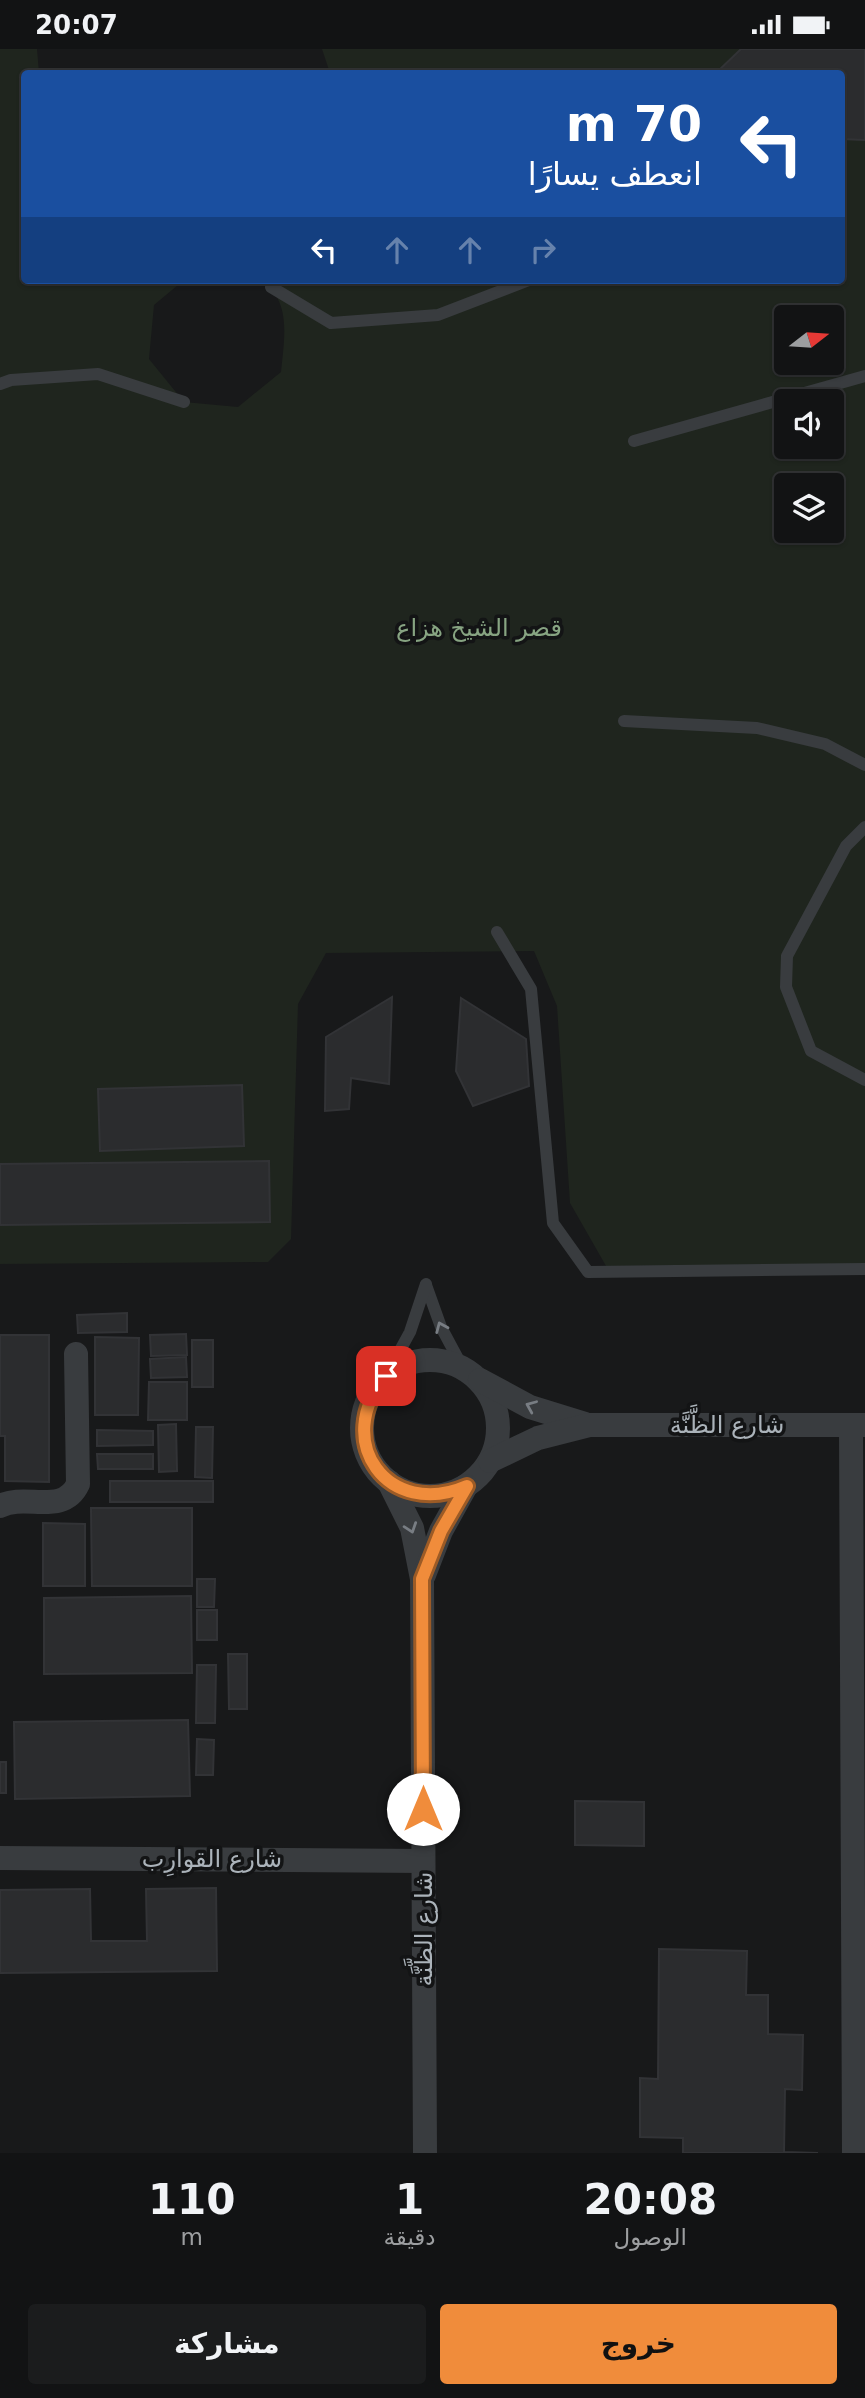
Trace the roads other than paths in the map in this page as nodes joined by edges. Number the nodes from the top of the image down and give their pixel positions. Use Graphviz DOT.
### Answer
graph roads {
  1 [pos="519,284"];
  2 [pos="271,287"];
  3 [pos="865,376"];
  4 [pos="0,384"];
  5 [pos="184,402"];
  6 [pos="634,441"];
  7 [pos="624,721"];
  8 [pos="865,765"];
  9 [pos="865,827"];
  10 [pos="497,932"];
  11 [pos="865,1080"];
  12 [pos="865,1269"];
  13 [pos="76,1354"];
  14 [pos="470,1373"];
  15 [pos="386,1376"];
  16 [pos="589,1425"];
  17 [pos="858,1425"];
  18 [pos="490,1461"];
  19 [pos="389,1482"];
  20 [pos="467,1486"];
  21 [pos="0,1506"];
  22 [pos="422,1579"];
  23 [pos="0,1858"];
  24 [pos="424,1861"];
  25 [pos="860,1936"];
  26 [pos="425,2153"];
  27 [pos="854,2153"];
  1 -- 2 [label="lane"];
  3 -- 6 [label="lane"];
  4 -- 5 [label="lane"];
  7 -- 8 [label="lane"];
  9 -- 11 [label="lane"];
  10 -- 12 [label="lane"];
  13 -- 21 [label="street"];
  14 -- 15 [label="street"];
  14 -- 15 [label="lane, one-way"];
  16 -- 14 [label="street, شارع الظَّنَّة, one-way"];
  14 -- 18 [label="street"];
  15 -- 19 [label="street"];
  16 -- 17 [label="street, شارع الظَّنَّة"];
  16 -- 18 [label="street, شارع الظَّنَّة"];
  17 -- 25 [label="street"];
  18 -- 20 [label="street"];
  19 -- 20 [label="street"];
  19 -- 22 [label="street, شارع الظَّنَّة, one-way"];
  20 -- 22 [label="street, شارع الظَّنَّة"];
  22 -- 24 [label="street, شارع الظَّنَّة"];
  23 -- 24 [label="street, شارع القوارِب"];
  24 -- 26 [label="street, شارع الظَّنَّة"];
  25 -- 27 [label="street"];
}
